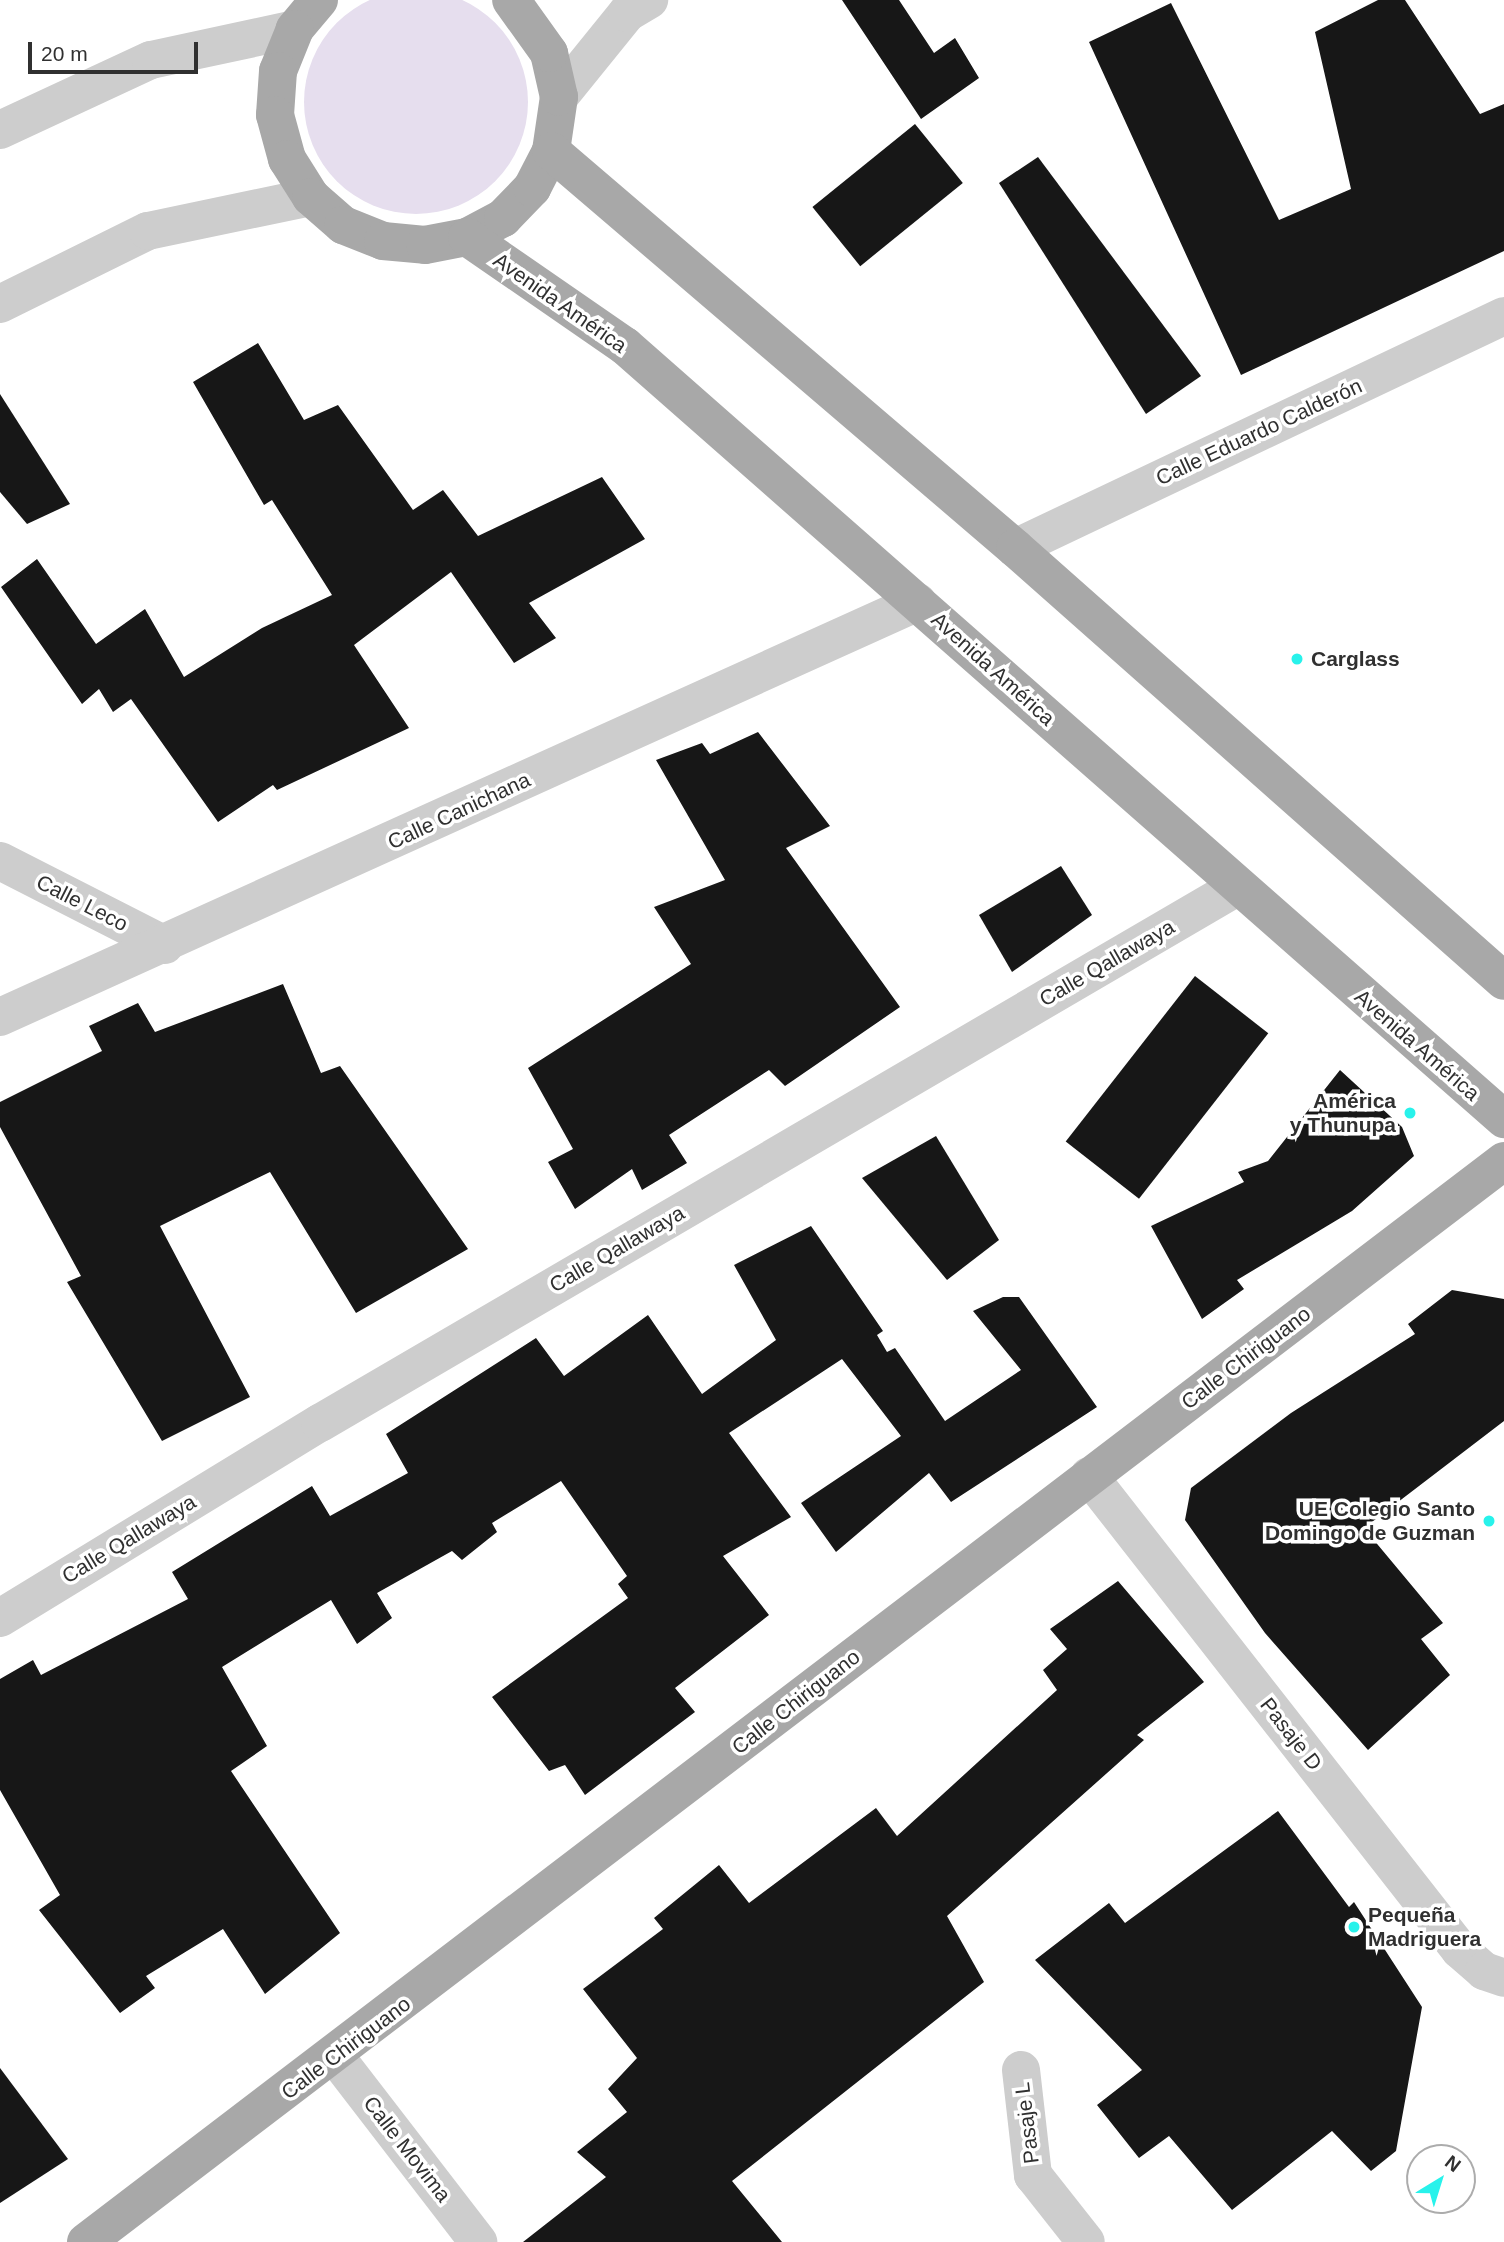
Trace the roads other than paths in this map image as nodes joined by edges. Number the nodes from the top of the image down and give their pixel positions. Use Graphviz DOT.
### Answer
graph roads {
  1 [pos="511,0"];
  2 [pos="649,0"];
  3 [pos="307,14"];
  4 [pos="559,97"];
  5 [pos="0,130"];
  6 [pos="551,151"];
  7 [pos="311,197"];
  8 [pos="467,237"];
  9 [pos="0,304"];
  10 [pos="1504,317"];
  11 [pos="1015,548"];
  12 [pos="918,601"];
  13 [pos="0,861"];
  14 [pos="1237,887"];
  15 [pos="165,946"];
  16 [pos="1504,981"];
  17 [pos="0,1017"];
  18 [pos="1504,1119"];
  19 [pos="1504,1161"];
  20 [pos="1089,1476"];
  21 [pos="0,1618"];
  22 [pos="1504,1978"];
  23 [pos="335,2056"];
  24 [pos="1021,2070"];
  25 [pos="86,2242"];
  26 [pos="478,2242"];
  27 [pos="1086,2242"];
  1 -- 4 [label="main road"];
  2 -- 4 [label="street"];
  3 -- 5 [label="street"];
  3 -- 7 [label="main road"];
  4 -- 6 [label="main road"];
  6 -- 8 [label="main road"];
  6 -- 11 [label="main road"];
  7 -- 8 [label="main road"];
  7 -- 9 [label="street"];
  8 -- 12 [label="main road, Avenida América"];
  10 -- 11 [label="street, Calle Eduardo Calderón"];
  11 -- 16 [label="main road"];
  12 -- 14 [label="main road, Avenida América"];
  12 -- 15 [label="street, Calle Canichana"];
  13 -- 15 [label="street, Calle Leco"];
  14 -- 18 [label="main road, Avenida América"];
  14 -- 21 [label="street, Calle Qallawaya"];
  15 -- 17 [label="street, Calle Canichana"];
  19 -- 20 [label="main road, Calle Chiriguano"];
  20 -- 22 [label="street, Pasaje D"];
  20 -- 23 [label="main road, Calle Chiriguano"];
  23 -- 25 [label="main road, Calle Chiriguano"];
  23 -- 26 [label="street, Calle Movima"];
  24 -- 27 [label="street, Pasaje L"];
}
